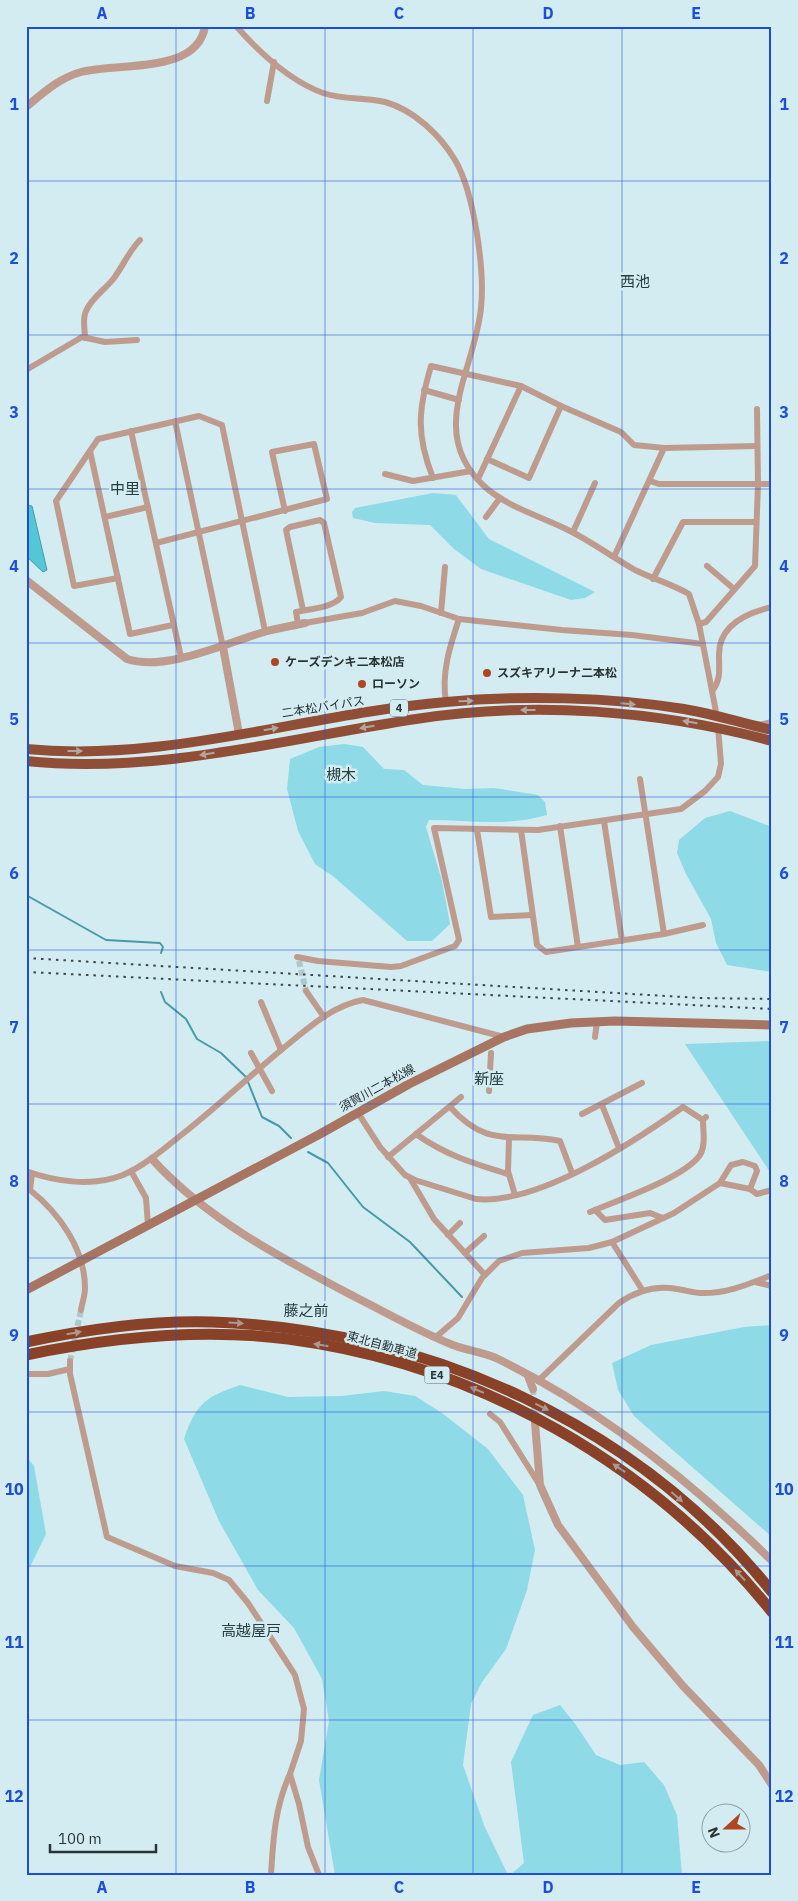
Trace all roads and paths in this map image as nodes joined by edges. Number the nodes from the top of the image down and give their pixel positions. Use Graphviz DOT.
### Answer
graph roads {
  1 [pos="205,26"];
  2 [pos="236,26"];
  3 [pos="274,62"];
  4 [pos="267,101"];
  5 [pos="26,107"];
  6 [pos="140,240"];
  7 [pos="85,338"];
  8 [pos="137,340"];
  9 [pos="26,370"];
  10 [pos="465,374"];
  11 [pos="522,386"];
  12 [pos="424,390"];
  13 [pos="458,400"];
  14 [pos="561,406"];
  15 [pos="757,409"];
  16 [pos="175,421"];
  17 [pos="131,431"];
  18 [pos="757,446"];
  19 [pos="664,448"];
  20 [pos="90,451"];
  21 [pos="487,459"];
  22 [pos="471,471"];
  23 [pos="385,474"];
  24 [pos="433,478"];
  25 [pos="478,479"];
  26 [pos="650,481"];
  27 [pos="595,483"];
  28 [pos="758,484"];
  29 [pos="772,484"];
  30 [pos="500,498"];
  31 [pos="148,507"];
  32 [pos="285,511"];
  33 [pos="105,517"];
  34 [pos="486,517"];
  35 [pos="242,522"];
  36 [pos="755,522"];
  37 [pos="200,532"];
  38 [pos="573,532"];
  39 [pos="156,543"];
  40 [pos="614,557"];
  41 [pos="707,566"];
  42 [pos="445,567"];
  43 [pos="118,578"];
  44 [pos="653,579"];
  45 [pos="26,580"];
  46 [pos="734,589"];
  47 [pos="772,607"];
  48 [pos="303,610"];
  49 [pos="440,613"];
  50 [pos="459,619"];
  51 [pos="302,624"];
  52 [pos="699,624"];
  53 [pos="173,625"];
  54 [pos="265,631"];
  55 [pos="703,644"];
  56 [pos="223,647"];
  57 [pos="181,657"];
  58 [pos="713,690"];
  59 [pos="446,702"];
  60 [pos="717,721"];
  61 [pos="772,722"];
  62 [pos="755,726"];
  63 [pos="772,730"];
  64 [pos="239,734"];
  65 [pos="772,740"];
  66 [pos="26,749"];
  67 [pos="26,761"];
  68 [pos="640,779"];
  69 [pos="645,814"];
  70 [pos="604,821"];
  71 [pos="560,826"];
  72 [pos="477,830"];
  73 [pos="521,830"];
  74 [pos="532,916"];
  75 [pos="703,925"];
  76 [pos="664,934"];
  77 [pos="622,941"];
  78 [pos="578,947"];
  79 [pos="297,958"];
  80 [pos="306,991"];
  81 [pos="261,1002"];
  82 [pos="324,1017"];
  83 [pos="597,1022"];
  84 [pos="772,1024"];
  85 [pos="504,1037"];
  86 [pos="595,1037"];
  87 [pos="281,1050"];
  88 [pos="251,1053"];
  89 [pos="491,1053"];
  90 [pos="259,1069"];
  91 [pos="642,1084"];
  92 [pos="272,1091"];
  93 [pos="489,1091"];
  94 [pos="461,1097"];
  95 [pos="602,1105"];
  96 [pos="450,1107"];
  97 [pos="358,1112"];
  98 [pos="582,1114"];
  99 [pos="416,1134"];
  100 [pos="509,1139"];
  101 [pos="619,1148"];
  102 [pos="388,1157"];
  103 [pos="152,1159"];
  104 [pos="131,1171"];
  105 [pos="29,1172"];
  106 [pos="572,1173"];
  107 [pos="508,1174"];
  108 [pos="409,1178"];
  109 [pos="720,1183"];
  110 [pos="750,1189"];
  111 [pos="772,1190"];
  112 [pos="515,1195"];
  113 [pos="194,1200"];
  114 [pos="663,1218"];
  115 [pos="460,1223"];
  116 [pos="148,1225"];
  117 [pos="448,1235"];
  118 [pos="484,1236"];
  119 [pos="612,1242"];
  120 [pos="465,1254"];
  121 [pos="80,1261"];
  122 [pos="485,1274"];
  123 [pos="772,1275"];
  124 [pos="755,1282"];
  125 [pos="772,1286"];
  126 [pos="26,1290"];
  127 [pos="644,1291"];
  128 [pos="81,1310"];
  129 [pos="436,1337"];
  130 [pos="26,1342"];
  131 [pos="26,1354"];
  132 [pos="70,1360"];
  133 [pos="70,1369"];
  134 [pos="26,1374"];
  135 [pos="528,1376"];
  136 [pos="538,1381"];
  137 [pos="533,1389"];
  138 [pos="490,1414"];
  139 [pos="535,1423"];
  140 [pos="540,1485"];
  141 [pos="772,1561"];
  142 [pos="772,1592"];
  143 [pos="772,1612"];
  144 [pos="290,1774"];
  145 [pos="772,1784"];
  146 [pos="271,1875"];
  147 [pos="319,1875"];
  1 -- 5 [label="street"];
  2 -- 3 [label="street"];
  3 -- 4 [label="street"];
  3 -- 10 [label="street"];
  6 -- 7 [label="street"];
  7 -- 8 [label="street"];
  7 -- 9 [label="street"];
  10 -- 11 [label="street"];
  10 -- 12 [label="street"];
  10 -- 13 [label="street"];
  11 -- 14 [label="street"];
  11 -- 21 [label="street"];
  12 -- 13 [label="street"];
  12 -- 24 [label="street"];
  13 -- 22 [label="street"];
  14 -- 19 [label="street"];
  14 -- 21 [label="street"];
  15 -- 18 [label="street"];
  16 -- 17 [label="street"];
  16 -- 35 [label="street"];
  16 -- 37 [label="street"];
  17 -- 20 [label="street"];
  17 -- 31 [label="street"];
  18 -- 19 [label="street"];
  18 -- 28 [label="street"];
  19 -- 26 [label="street"];
  20 -- 33 [label="street"];
  20 -- 43 [label="street"];
  21 -- 25 [label="street"];
  22 -- 24 [label="street"];
  22 -- 25 [label="street"];
  23 -- 24 [label="street"];
  25 -- 30 [label="street"];
  26 -- 28 [label="street"];
  26 -- 40 [label="street"];
  27 -- 38 [label="street"];
  28 -- 29 [label="street"];
  28 -- 36 [label="street"];
  30 -- 34 [label="street"];
  30 -- 38 [label="street"];
  31 -- 33 [label="street"];
  31 -- 39 [label="street"];
  32 -- 32 [label="street"];
  32 -- 35 [label="street"];
  33 -- 43 [label="street"];
  35 -- 37 [label="street"];
  35 -- 54 [label="street"];
  36 -- 44 [label="street"];
  36 -- 46 [label="street"];
  37 -- 39 [label="street"];
  37 -- 56 [label="street"];
  38 -- 40 [label="street"];
  39 -- 53 [label="street"];
  40 -- 44 [label="street"];
  41 -- 46 [label="street"];
  42 -- 49 [label="street"];
  43 -- 53 [label="street"];
  44 -- 52 [label="street"];
  45 -- 57 [label="street"];
  46 -- 52 [label="street"];
  47 -- 58 [label="street"];
  48 -- 48 [label="street"];
  48 -- 51 [label="street"];
  49 -- 50 [label="street"];
  49 -- 51 [label="street"];
  50 -- 55 [label="street"];
  50 -- 59 [label="street"];
  51 -- 54 [label="street"];
  52 -- 55 [label="street"];
  53 -- 57 [label="street"];
  54 -- 56 [label="street"];
  55 -- 58 [label="street"];
  56 -- 57 [label="street"];
  56 -- 64 [label="street"];
  58 -- 60 [label="street"];
  59 -- 60 [label="highway, 二本松バイパス / 4, one-way"];
  64 -- 59 [label="highway, 二本松バイパス / 4, one-way"];
  60 -- 62 [label="highway, 二本松バイパス / 4"];
  60 -- 65 [label="highway, 二本松バイパス / 4"];
  60 -- 67 [label="highway, 二本松バイパス / 4, one-way"];
  60 -- 69 [label="street"];
  61 -- 62 [label="street"];
  62 -- 63 [label="highway, 二本松バイパス / 4"];
  66 -- 64 [label="highway, 二本松バイパス / 4, one-way"];
  68 -- 69 [label="street"];
  69 -- 70 [label="street"];
  69 -- 76 [label="street"];
  70 -- 71 [label="street"];
  70 -- 77 [label="street"];
  71 -- 73 [label="street"];
  71 -- 78 [label="street"];
  72 -- 73 [label="street"];
  72 -- 74 [label="street"];
  72 -- 79 [label="street"];
  73 -- 74 [label="street"];
  74 -- 78 [label="street"];
  75 -- 76 [label="street"];
  76 -- 77 [label="street"];
  77 -- 78 [label="street"];
  80 -- 82 [label="street"];
  81 -- 87 [label="street"];
  82 -- 85 [label="street"];
  82 -- 87 [label="street"];
  83 -- 84 [label="main road, 須賀川二本松線"];
  83 -- 85 [label="main road, 須賀川二本松線"];
  83 -- 86 [label="street"];
  85 -- 97 [label="main road, 須賀川二本松線"];
  87 -- 90 [label="street"];
  88 -- 90 [label="street"];
  89 -- 93 [label="street"];
  90 -- 92 [label="street"];
  90 -- 103 [label="street"];
  91 -- 95 [label="street"];
  94 -- 96 [label="street"];
  95 -- 98 [label="street"];
  95 -- 101 [label="street"];
  96 -- 99 [label="street"];
  96 -- 100 [label="street"];
  97 -- 102 [label="street"];
  97 -- 113 [label="main road, 須賀川二本松線"];
  99 -- 102 [label="street"];
  99 -- 107 [label="street"];
  100 -- 106 [label="street"];
  100 -- 107 [label="street"];
  101 -- 106 [label="street"];
  101 -- 114 [label="street"];
  102 -- 108 [label="street"];
  103 -- 104 [label="street"];
  103 -- 113 [label="street"];
  104 -- 105 [label="street"];
  104 -- 116 [label="street"];
  105 -- 121 [label="street"];
  106 -- 112 [label="street"];
  107 -- 112 [label="street"];
  108 -- 112 [label="street"];
  108 -- 117 [label="street"];
  109 -- 110 [label="street"];
  109 -- 110 [label="street"];
  109 -- 114 [label="street"];
  110 -- 111 [label="street"];
  113 -- 116 [label="main road, 須賀川二本松線"];
  113 -- 129 [label="street"];
  114 -- 119 [label="street"];
  115 -- 117 [label="street"];
  116 -- 121 [label="main road, 須賀川二本松線"];
  117 -- 120 [label="street"];
  118 -- 120 [label="street"];
  119 -- 122 [label="street"];
  119 -- 127 [label="street"];
  120 -- 122 [label="street"];
  121 -- 126 [label="main road, 須賀川二本松線"];
  121 -- 128 [label="street"];
  122 -- 129 [label="street"];
  123 -- 124 [label="street"];
  124 -- 125 [label="street"];
  124 -- 127 [label="street"];
  127 -- 136 [label="street"];
  129 -- 135 [label="street"];
  130 -- 142 [label="highway, 東北自動車道 / E4, one-way"];
  143 -- 131 [label="highway, 東北自動車道 / E4, one-way"];
  132 -- 133 [label="street"];
  133 -- 134 [label="street"];
  133 -- 144 [label="street"];
  135 -- 136 [label="street"];
  135 -- 137 [label="street"];
  136 -- 141 [label="street"];
  138 -- 140 [label="street"];
  139 -- 140 [label="street"];
  140 -- 145 [label="street"];
  144 -- 146 [label="street"];
  144 -- 147 [label="street"];
}
